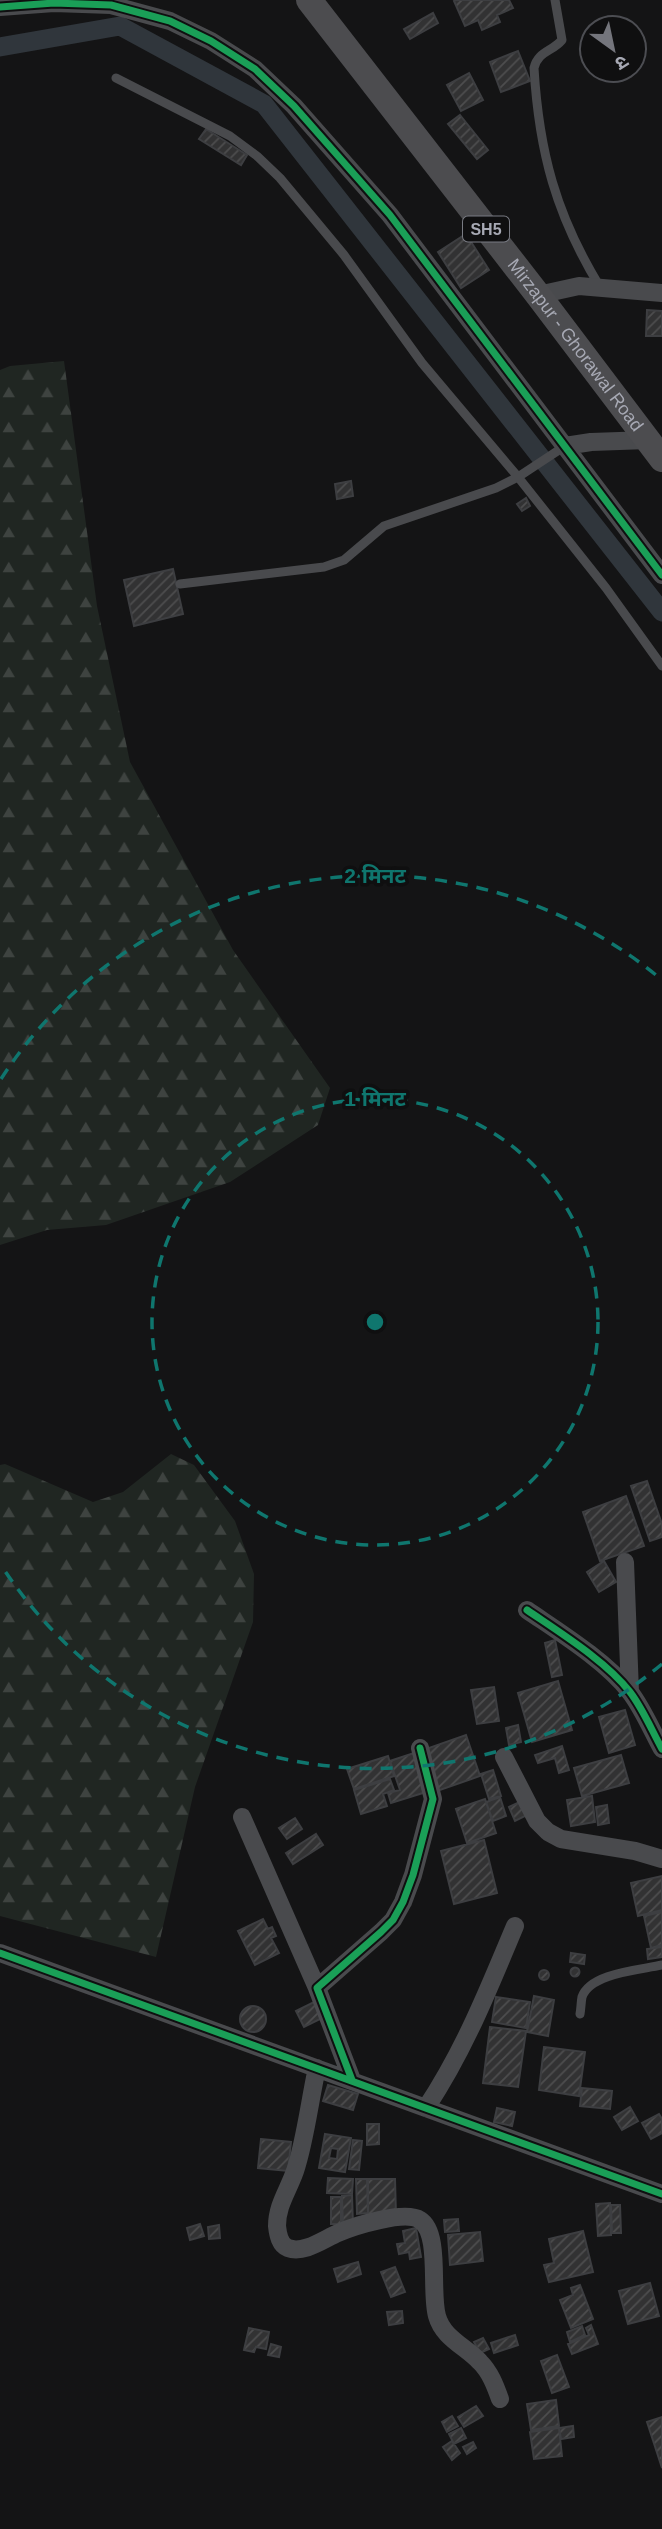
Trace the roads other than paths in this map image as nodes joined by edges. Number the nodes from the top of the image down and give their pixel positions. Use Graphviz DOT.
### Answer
graph roads {
  1 [pos="309,0"];
  2 [pos="555,0"];
  3 [pos="112,3"];
  4 [pos="0,7"];
  5 [pos="116,79"];
  6 [pos="600,287"];
  7 [pos="662,293"];
  8 [pos="538,295"];
  9 [pos="562,448"];
  10 [pos="655,450"];
  11 [pos="522,475"];
  12 [pos="662,575"];
  13 [pos="180,584"];
  14 [pos="662,666"];
  15 [pos="625,1562"];
  16 [pos="527,1610"];
  17 [pos="630,1692"];
  18 [pos="420,1748"];
  19 [pos="662,1749"];
  20 [pos="504,1757"];
  21 [pos="242,1817"];
  22 [pos="662,1859"];
  23 [pos="515,1926"];
  24 [pos="0,1953"];
  25 [pos="662,1965"];
  26 [pos="317,1988"];
  27 [pos="580,2014"];
  28 [pos="317,2068"];
  29 [pos="352,2080"];
  30 [pos="426,2108"];
  31 [pos="662,2193"];
  32 [pos="500,2399"];
  1 -- 8 [label="main road, Mirzapur - Ghorawal Road / SH5"];
  2 -- 6 [label="lane"];
  3 -- 4 [label="street"];
  3 -- 9 [label="street"];
  5 -- 11 [label="lane"];
  6 -- 7 [label="street"];
  6 -- 8 [label="street"];
  8 -- 10 [label="main road, Mirzapur - Ghorawal Road / SH5"];
  9 -- 10 [label="street"];
  9 -- 11 [label="lane"];
  9 -- 12 [label="street"];
  11 -- 13 [label="lane"];
  11 -- 14 [label="lane"];
  15 -- 17 [label="street"];
  16 -- 17 [label="street"];
  17 -- 19 [label="street"];
  18 -- 26 [label="street"];
  20 -- 22 [label="street"];
  21 -- 26 [label="street"];
  23 -- 30 [label="street"];
  24 -- 28 [label="street"];
  25 -- 27 [label="lane"];
  26 -- 29 [label="street"];
  28 -- 29 [label="street"];
  28 -- 32 [label="street"];
  29 -- 30 [label="street"];
  30 -- 31 [label="street"];
}
